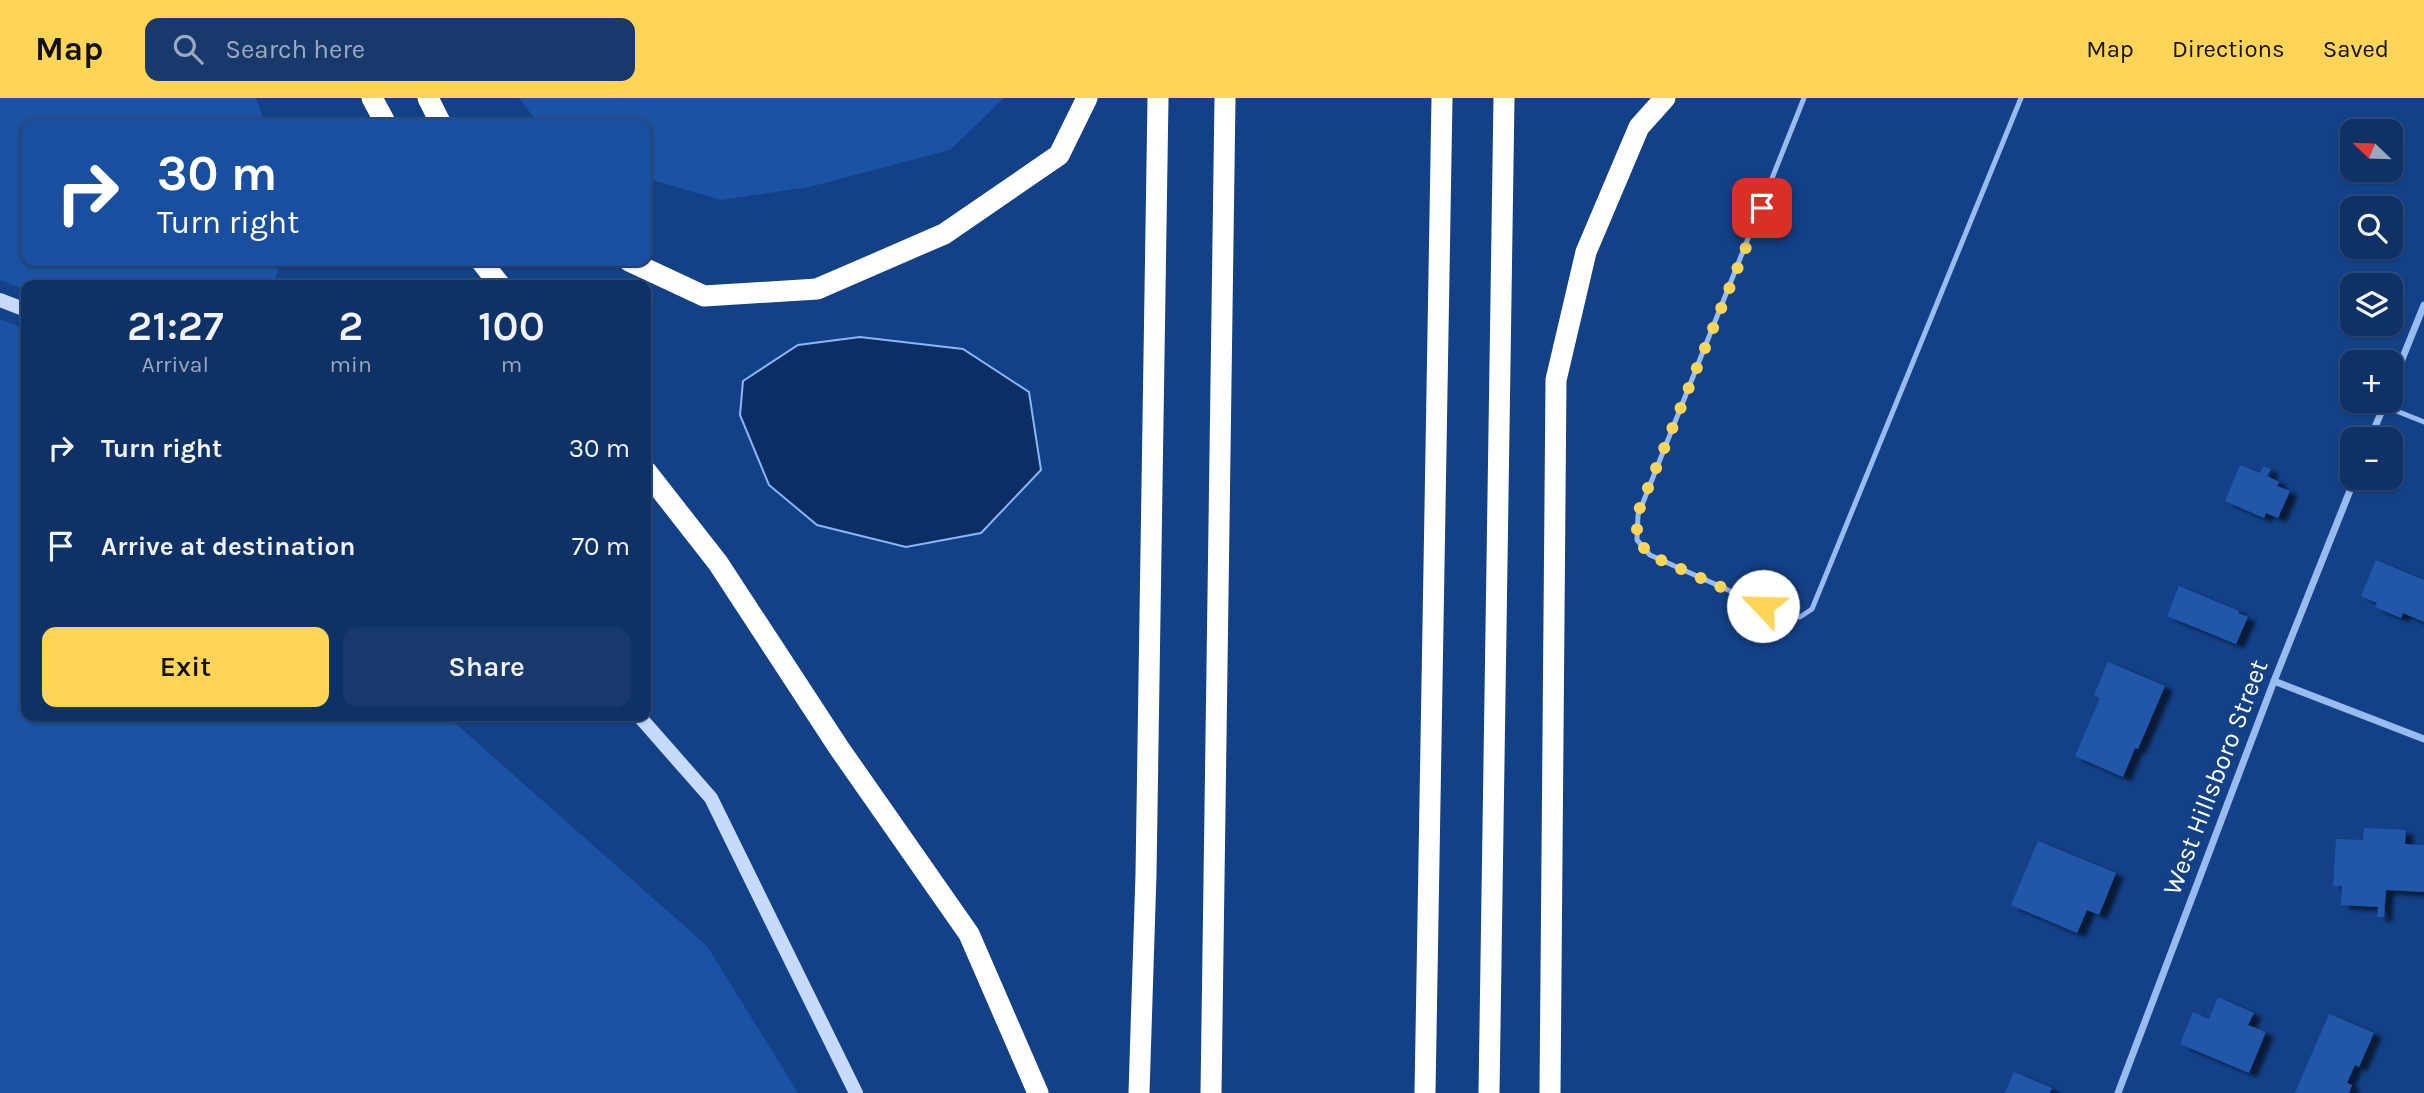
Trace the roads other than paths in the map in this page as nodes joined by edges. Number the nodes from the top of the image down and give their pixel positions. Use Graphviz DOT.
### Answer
graph roads {
  1 [pos="372,98"];
  2 [pos="428,98"];
  3 [pos="1087,98"];
  4 [pos="1158,98"];
  5 [pos="1225,98"];
  6 [pos="1442,98"];
  7 [pos="1504,98"];
  8 [pos="1665,98"];
  9 [pos="1804,98"];
  10 [pos="2021,98"];
  11 [pos="383,119"];
  12 [pos="438,119"];
  13 [pos="485,266"];
  14 [pos="640,266"];
  15 [pos="496,280"];
  16 [pos="0,300"];
  17 [pos="2424,305"];
  18 [pos="21,308"];
  19 [pos="2403,357"];
  20 [pos="2403,412"];
  21 [pos="2424,422"];
  22 [pos="651,477"];
  23 [pos="2350,490"];
  24 [pos="2274,681"];
  25 [pos="643,721"];
  26 [pos="2424,739"];
  27 [pos="856,1093"];
  28 [pos="1038,1093"];
  29 [pos="1139,1093"];
  30 [pos="1211,1093"];
  31 [pos="1425,1093"];
  32 [pos="1489,1093"];
  33 [pos="1550,1093"];
  34 [pos="2118,1093"];
  1 -- 11 [label="highway"];
  2 -- 12 [label="highway"];
  3 -- 14 [label="highway"];
  4 -- 29 [label="highway"];
  5 -- 30 [label="highway"];
  6 -- 31 [label="highway"];
  7 -- 32 [label="highway"];
  8 -- 33 [label="highway"];
  9 -- 10 [label="lane"];
  13 -- 15 [label="highway"];
  16 -- 18 [label="street"];
  17 -- 19 [label="street"];
  20 -- 21 [label="lane"];
  22 -- 28 [label="highway"];
  23 -- 24 [label="street, West Hillsboro Street"];
  24 -- 26 [label="street"];
  24 -- 34 [label="street, West Hillsboro Street"];
  25 -- 27 [label="street"];
}
